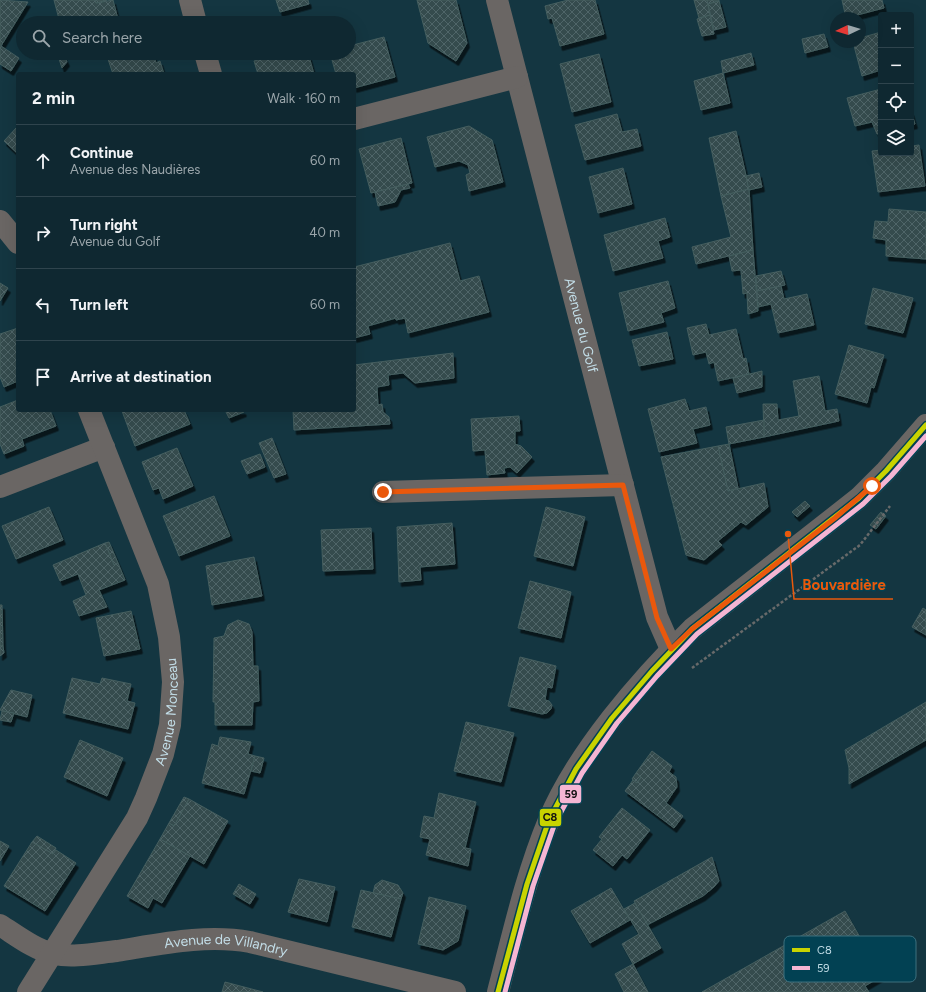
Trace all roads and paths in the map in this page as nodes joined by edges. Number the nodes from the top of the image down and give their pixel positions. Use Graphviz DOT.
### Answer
graph roads {
  1 [pos="190,0"];
  2 [pos="497,0"];
  3 [pos="194,16"];
  4 [pos="207,60"];
  5 [pos="210,72"];
  6 [pos="517,77"];
  7 [pos="356,118"];
  8 [pos="0,221"];
  9 [pos="16,241"];
  10 [pos="90,412"];
  11 [pos="926,425"];
  12 [pos="104,447"];
  13 [pos="623,485"];
  14 [pos="0,487"];
  15 [pos="383,492"];
  16 [pos="892,504"];
  17 [pos="671,649"];
  18 [pos="687,672"];
  19 [pos="0,925"];
  20 [pos="52,954"];
  21 [pos="28,992"];
  22 [pos="455,992"];
  23 [pos="498,992"];
  1 -- 3 [label="street"];
  2 -- 6 [label="street, Avenue du Golf"];
  4 -- 5 [label="street"];
  6 -- 7 [label="street"];
  6 -- 13 [label="street, Avenue du Golf"];
  8 -- 9 [label="street"];
  10 -- 12 [label="street, Avenue Monceau"];
  11 -- 17 [label="street"];
  12 -- 14 [label="street"];
  12 -- 20 [label="street, Avenue Monceau"];
  13 -- 15 [label="street"];
  13 -- 17 [label="street, Avenue du Golf"];
  16 -- 18 [label="path"];
  17 -- 23 [label="street"];
  19 -- 20 [label="street, Avenue de Villandry"];
  20 -- 21 [label="street, Avenue Monceau"];
  20 -- 22 [label="street, Avenue de Villandry"];
}
